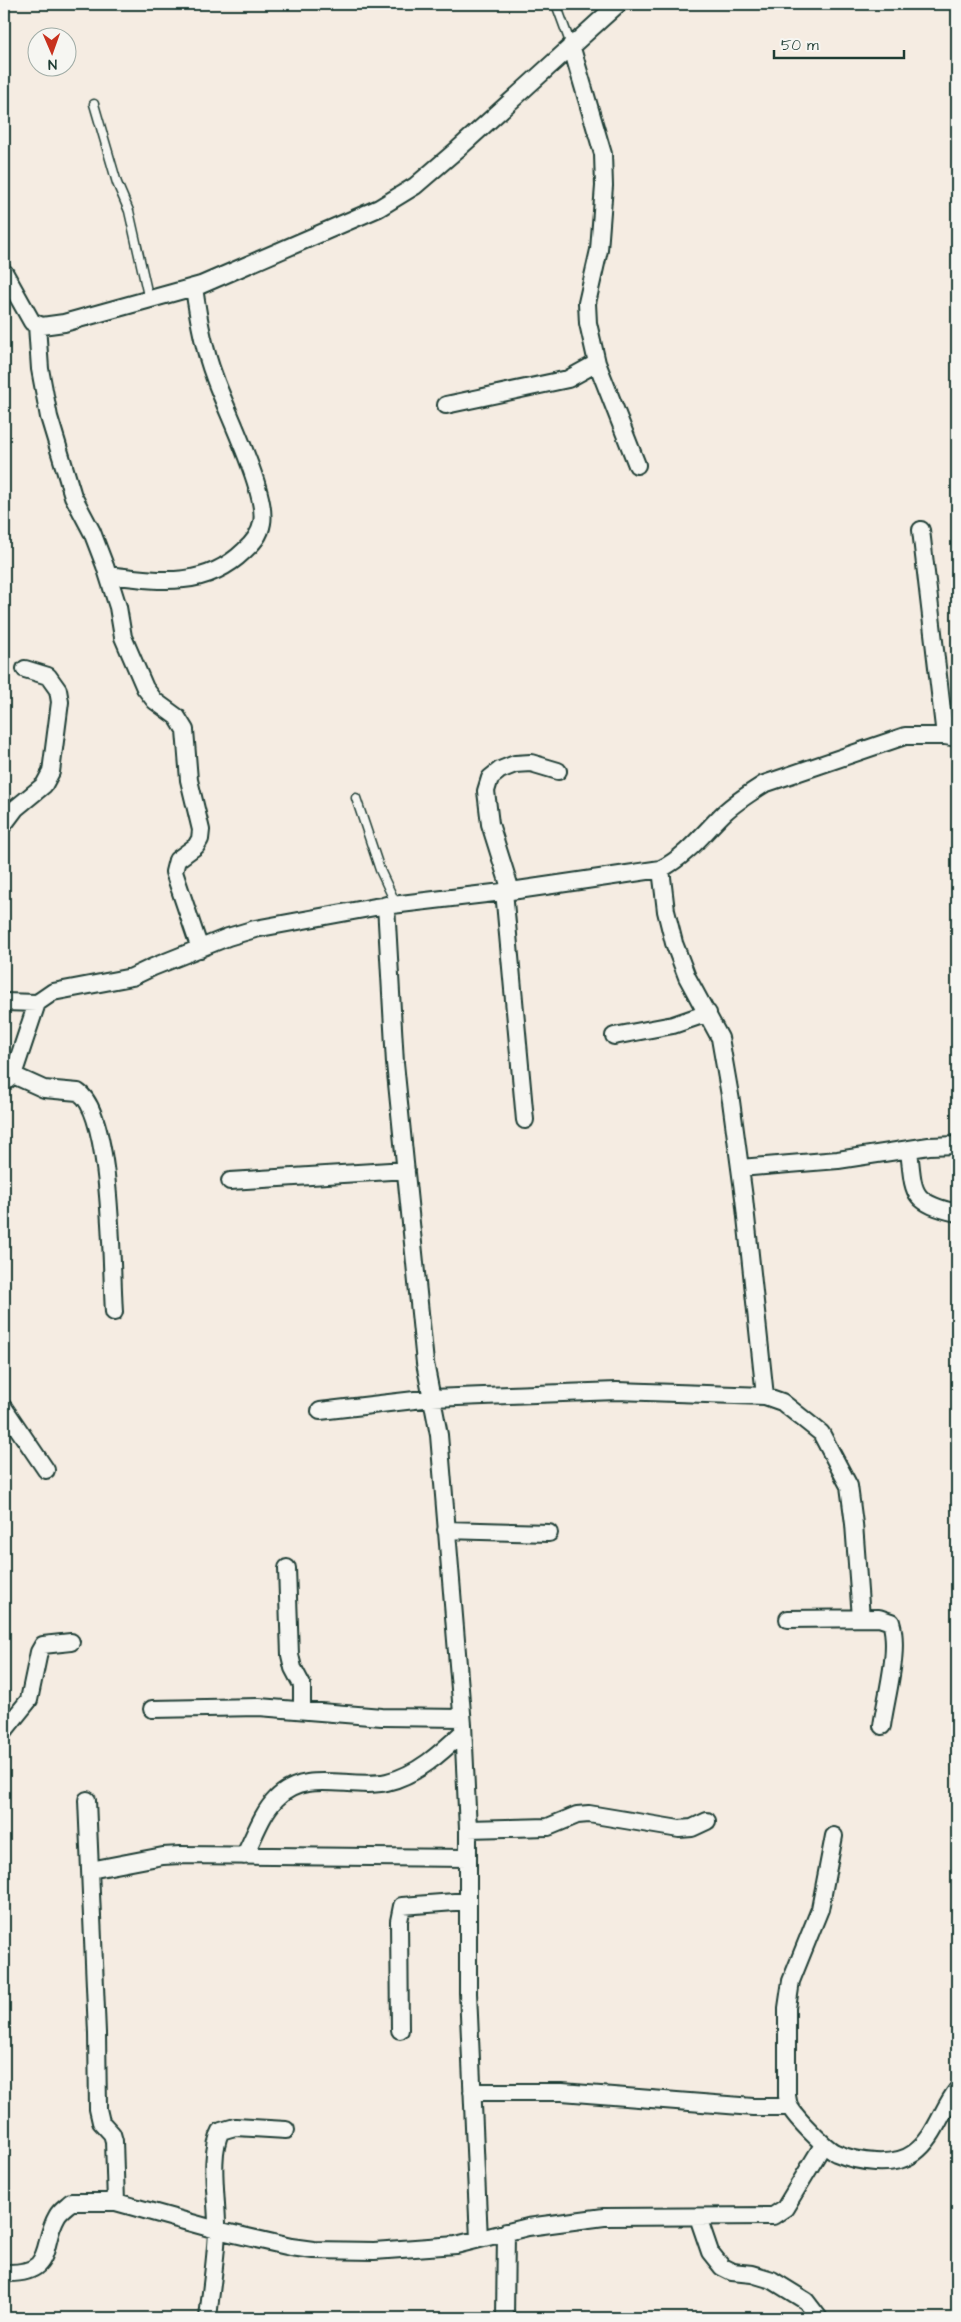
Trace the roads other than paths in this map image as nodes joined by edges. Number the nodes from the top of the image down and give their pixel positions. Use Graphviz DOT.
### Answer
graph roads {
  1 [pos="556,4"];
  2 [pos="618,4"];
  3 [pos="571,45"];
  4 [pos="94,104"];
  5 [pos="4,272"];
  6 [pos="194,287"];
  7 [pos="149,300"];
  8 [pos="37,325"];
  9 [pos="597,363"];
  10 [pos="446,405"];
  11 [pos="637,466"];
  12 [pos="921,530"];
  13 [pos="108,575"];
  14 [pos="26,669"];
  15 [pos="951,737"];
  16 [pos="558,771"];
  17 [pos="356,798"];
  18 [pos="4,824"];
  19 [pos="661,869"];
  20 [pos="507,891"];
  21 [pos="391,905"];
  22 [pos="200,949"];
  23 [pos="4,1002"];
  24 [pos="37,1003"];
  25 [pos="708,1013"];
  26 [pos="614,1036"];
  27 [pos="8,1079"];
  28 [pos="524,1120"];
  29 [pos="957,1145"];
  30 [pos="908,1150"];
  31 [pos="740,1168"];
  32 [pos="406,1170"];
  33 [pos="230,1181"];
  34 [pos="957,1213"];
  35 [pos="114,1312"];
  36 [pos="765,1396"];
  37 [pos="432,1398"];
  38 [pos="4,1408"];
  39 [pos="320,1411"];
  40 [pos="46,1470"];
  41 [pos="446,1530"];
  42 [pos="549,1533"];
  43 [pos="287,1568"];
  44 [pos="861,1618"];
  45 [pos="788,1620"];
  46 [pos="71,1642"];
  47 [pos="152,1709"];
  48 [pos="302,1709"];
  49 [pos="462,1725"];
  50 [pos="882,1726"];
  51 [pos="4,1730"];
  52 [pos="87,1800"];
  53 [pos="707,1821"];
  54 [pos="468,1829"];
  55 [pos="834,1836"];
  56 [pos="244,1856"];
  57 [pos="468,1858"];
  58 [pos="90,1870"];
  59 [pos="468,1901"];
  60 [pos="400,2030"];
  61 [pos="957,2090"];
  62 [pos="472,2092"];
  63 [pos="790,2107"];
  64 [pos="286,2130"];
  65 [pos="823,2145"];
  66 [pos="116,2202"];
  67 [pos="698,2217"];
  68 [pos="217,2230"];
  69 [pos="506,2232"];
  70 [pos="479,2240"];
  71 [pos="4,2273"];
  72 [pos="208,2318"];
  73 [pos="505,2318"];
  74 [pos="819,2318"];
  1 -- 3 [label="lane"];
  2 -- 3 [label="street"];
  3 -- 6 [label="street"];
  3 -- 9 [label="street"];
  4 -- 7 [label="lane"];
  5 -- 8 [label="street"];
  6 -- 7 [label="street"];
  6 -- 13 [label="street"];
  7 -- 8 [label="street"];
  8 -- 13 [label="street"];
  9 -- 10 [label="street"];
  9 -- 11 [label="street"];
  12 -- 15 [label="street"];
  13 -- 22 [label="street"];
  14 -- 18 [label="street"];
  15 -- 19 [label="street"];
  16 -- 20 [label="street"];
  17 -- 21 [label="lane"];
  19 -- 20 [label="street"];
  19 -- 25 [label="street"];
  20 -- 21 [label="street"];
  20 -- 28 [label="street"];
  21 -- 22 [label="street"];
  21 -- 32 [label="street"];
  22 -- 24 [label="street"];
  23 -- 24 [label="street"];
  24 -- 27 [label="street"];
  25 -- 26 [label="street"];
  25 -- 31 [label="street"];
  27 -- 35 [label="street"];
  29 -- 30 [label="street"];
  30 -- 31 [label="street"];
  30 -- 34 [label="street"];
  31 -- 36 [label="street"];
  32 -- 33 [label="street"];
  32 -- 37 [label="street"];
  36 -- 37 [label="street"];
  36 -- 44 [label="street"];
  37 -- 39 [label="street"];
  37 -- 41 [label="street"];
  38 -- 40 [label="street"];
  41 -- 42 [label="street"];
  41 -- 49 [label="street"];
  43 -- 48 [label="street"];
  44 -- 45 [label="street"];
  44 -- 50 [label="street"];
  46 -- 51 [label="street"];
  47 -- 48 [label="street"];
  48 -- 49 [label="street"];
  49 -- 54 [label="street"];
  49 -- 56 [label="street"];
  52 -- 58 [label="street"];
  53 -- 54 [label="street"];
  54 -- 57 [label="street"];
  55 -- 63 [label="street"];
  56 -- 57 [label="street"];
  56 -- 58 [label="street"];
  57 -- 59 [label="street"];
  58 -- 66 [label="street"];
  59 -- 60 [label="street"];
  59 -- 62 [label="street"];
  61 -- 65 [label="street"];
  62 -- 63 [label="street"];
  62 -- 70 [label="street"];
  63 -- 65 [label="street"];
  64 -- 68 [label="street"];
  65 -- 67 [label="street"];
  66 -- 68 [label="street"];
  66 -- 71 [label="street"];
  67 -- 69 [label="street"];
  67 -- 74 [label="street"];
  68 -- 70 [label="street"];
  68 -- 72 [label="street"];
  69 -- 70 [label="street"];
  69 -- 73 [label="street"];
}
